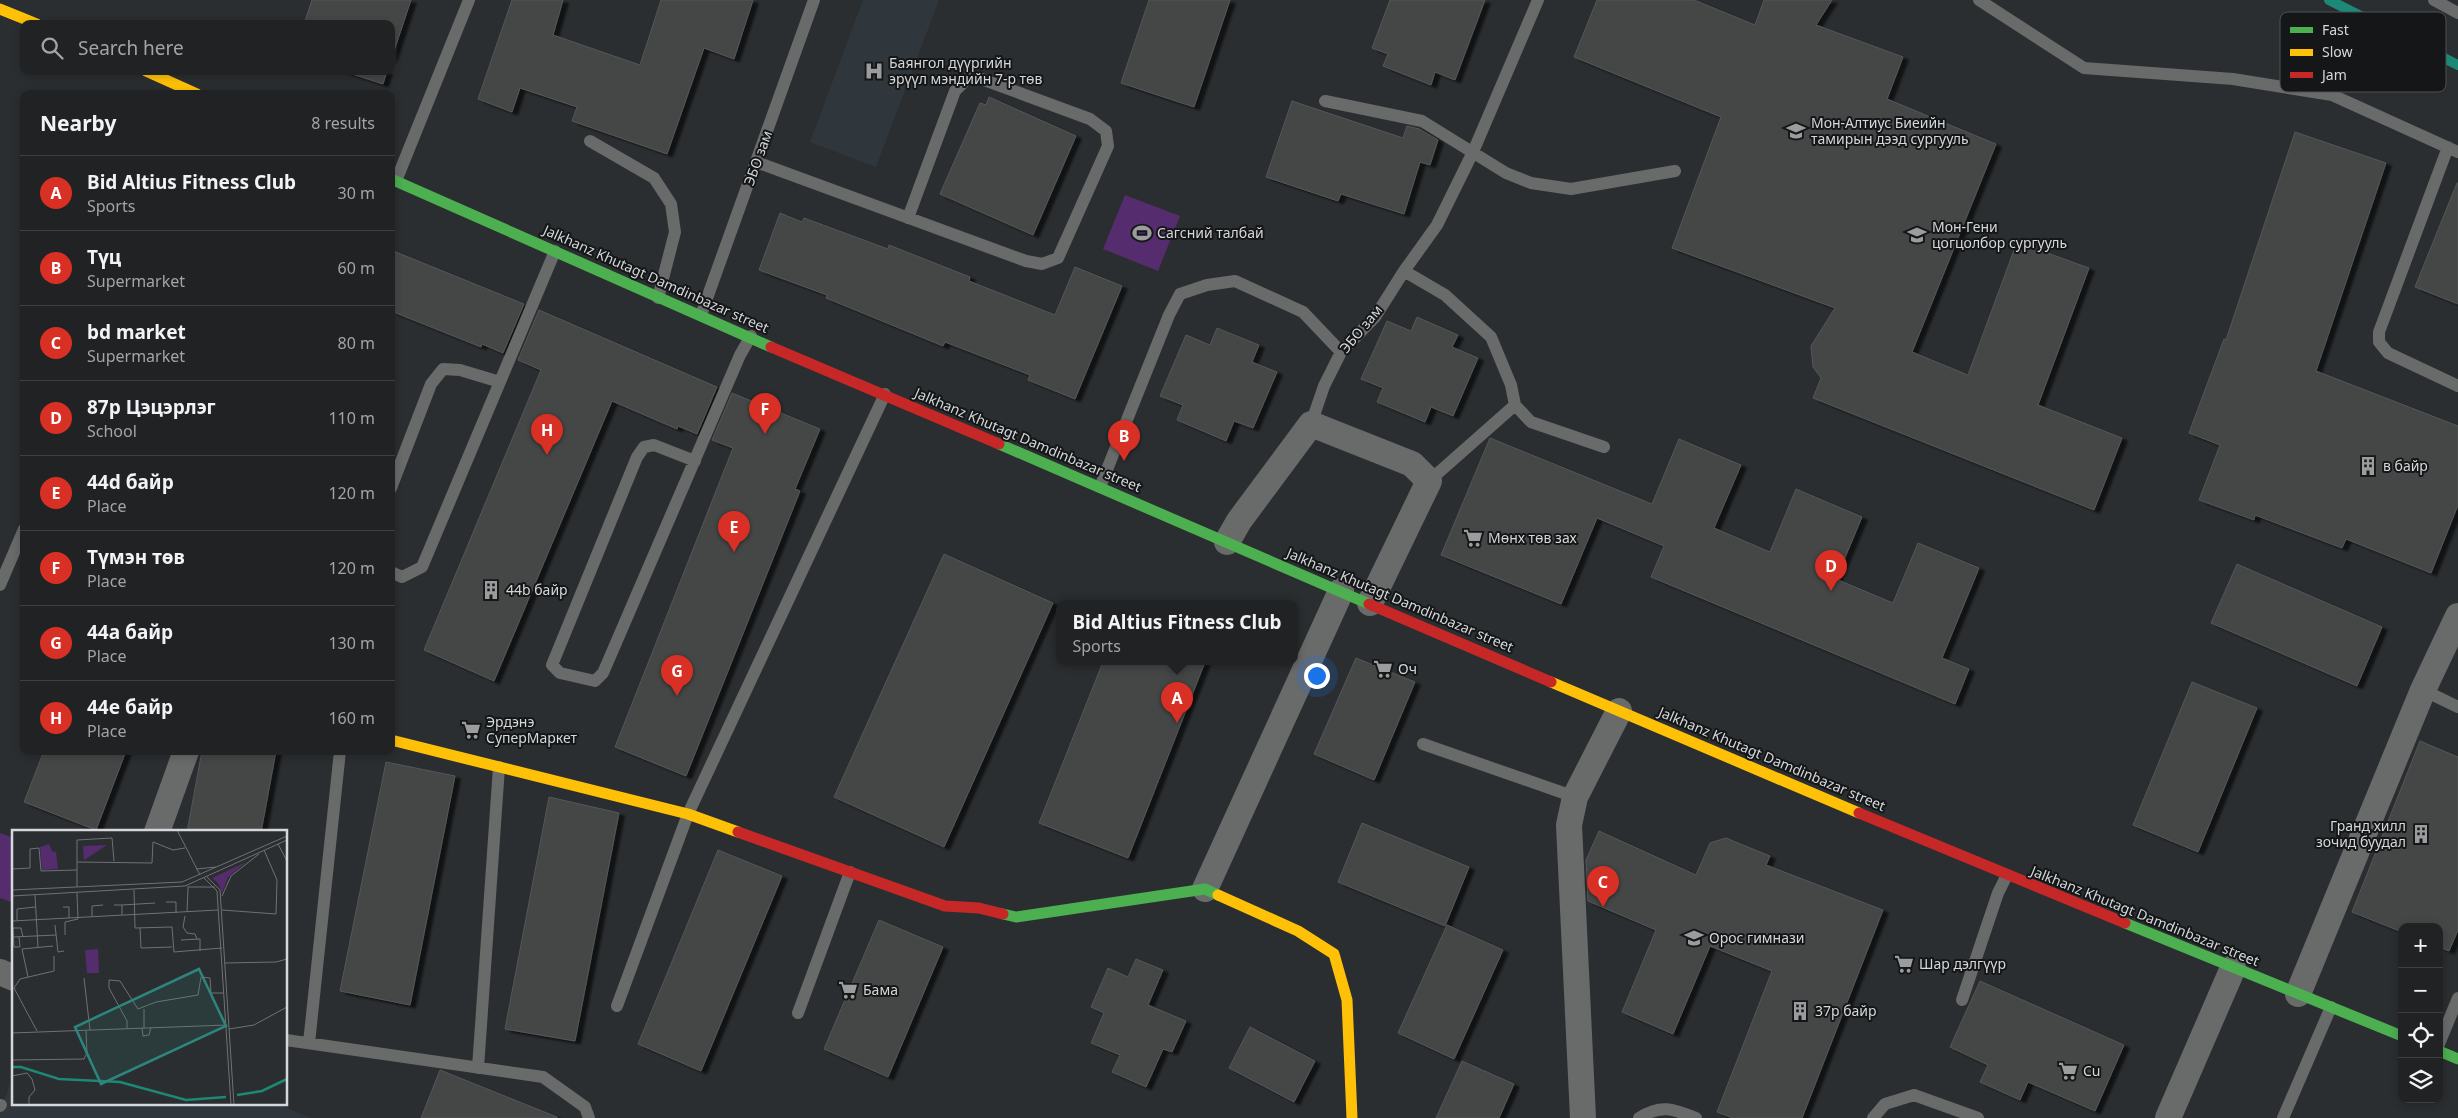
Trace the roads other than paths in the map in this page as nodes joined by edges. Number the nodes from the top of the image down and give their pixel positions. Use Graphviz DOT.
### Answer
graph roads {
  1 [pos="469,0"];
  2 [pos="814,0"];
  3 [pos="1538,0"];
  4 [pos="1979,0"];
  5 [pos="2434,0"];
  6 [pos="0,9"];
  7 [pos="2458,13"];
  8 [pos="27,20"];
  9 [pos="155,75"];
  10 [pos="2280,87"];
  11 [pos="188,90"];
  12 [pos="2313,92"];
  13 [pos="1325,101"];
  14 [pos="590,141"];
  15 [pos="2453,150"];
  16 [pos="1473,152"];
  17 [pos="756,162"];
  18 [pos="1675,171"];
  19 [pos="395,178"];
  20 [pos="395,180"];
  21 [pos="908,218"];
  22 [pos="555,251"];
  23 [pos="1404,271"];
  24 [pos="658,298"];
  25 [pos="701,315"];
  26 [pos="751,336"];
  27 [pos="1341,352"];
  28 [pos="500,382"];
  29 [pos="2458,386"];
  30 [pos="885,394"];
  31 [pos="1515,405"];
  32 [pos="1311,424"];
  33 [pos="1604,447"];
  34 [pos="694,461"];
  35 [pos="395,478"];
  36 [pos="1428,481"];
  37 [pos="1100,487"];
  38 [pos="20,538"];
  39 [pos="1227,542"];
  40 [pos="395,574"];
  41 [pos="0,585"];
  42 [pos="1341,591"];
  43 [pos="1370,603"];
  44 [pos="2458,616"];
  45 [pos="2423,690"];
  46 [pos="2458,707"];
  47 [pos="1619,711"];
  48 [pos="395,741"];
  49 [pos="1423,744"];
  50 [pos="185,755"];
  51 [pos="340,755"];
  52 [pos="499,767"];
  53 [pos="1575,797"];
  54 [pos="688,814"];
  55 [pos="158,830"];
  56 [pos="850,872"];
  57 [pos="2007,875"];
  58 [pos="1205,889"];
  59 [pos="2233,968"];
  60 [pos="0,972"];
  61 [pos="12,977"];
  62 [pos="2298,994"];
  63 [pos="2458,998"];
  64 [pos="1962,1000"];
  65 [pos="618,1006"];
  66 [pos="2331,1008"];
  67 [pos="798,1013"];
  68 [pos="2398,1034"];
  69 [pos="2443,1034"];
  70 [pos="288,1040"];
  71 [pos="309,1043"];
  72 [pos="2443,1053"];
  73 [pos="2458,1059"];
  74 [pos="478,1068"];
  75 [pos="589,1118"];
  76 [pos="1352,1118"];
  77 [pos="1583,1118"];
  78 [pos="1639,1118"];
  79 [pos="1696,1118"];
  80 [pos="1873,1118"];
  81 [pos="1978,1118"];
  82 [pos="2168,1118"];
  83 [pos="2283,1118"];
  1 -- 19 [label="lane"];
  2 -- 17 [label="lane, ЭБО зам"];
  3 -- 16 [label="lane, ЭБО зам"];
  4 -- 10 [label="lane"];
  5 -- 7 [label="lane"];
  6 -- 8 [label="main road"];
  9 -- 11 [label="main road"];
  12 -- 15 [label="lane"];
  13 -- 16 [label="lane"];
  14 -- 24 [label="lane"];
  15 -- 29 [label="lane"];
  16 -- 18 [label="lane"];
  16 -- 23 [label="lane, ЭБО зам"];
  17 -- 21 [label="lane"];
  17 -- 25 [label="lane, ЭБО зам"];
  20 -- 22 [label="main road, Jalkhanz Khutagt Damdinbazar street"];
  21 -- 21 [label="lane"];
  22 -- 24 [label="main road, Jalkhanz Khutagt Damdinbazar street"];
  22 -- 28 [label="lane"];
  23 -- 27 [label="lane, ЭБО зам"];
  23 -- 31 [label="lane"];
  24 -- 25 [label="main road, Jalkhanz Khutagt Damdinbazar street"];
  25 -- 26 [label="main road, Jalkhanz Khutagt Damdinbazar street"];
  26 -- 30 [label="main road, Jalkhanz Khutagt Damdinbazar street"];
  26 -- 34 [label="lane"];
  27 -- 32 [label="lane, ЭБО зам"];
  27 -- 37 [label="lane"];
  28 -- 35 [label="lane"];
  28 -- 40 [label="lane"];
  30 -- 37 [label="main road, Jalkhanz Khutagt Damdinbazar street"];
  30 -- 54 [label="lane"];
  31 -- 33 [label="lane"];
  31 -- 36 [label="lane"];
  32 -- 36 [label="street"];
  32 -- 39 [label="street"];
  34 -- 34 [label="lane"];
  36 -- 43 [label="street"];
  37 -- 39 [label="main road, Jalkhanz Khutagt Damdinbazar street"];
  38 -- 41 [label="lane"];
  39 -- 42 [label="main road, Jalkhanz Khutagt Damdinbazar street"];
  42 -- 43 [label="main road, Jalkhanz Khutagt Damdinbazar street"];
  42 -- 58 [label="street"];
  43 -- 47 [label="main road, Jalkhanz Khutagt Damdinbazar street"];
  44 -- 45 [label="street"];
  45 -- 46 [label="lane"];
  45 -- 62 [label="street"];
  47 -- 53 [label="street"];
  47 -- 57 [label="main road, Jalkhanz Khutagt Damdinbazar street"];
  48 -- 52 [label="main road"];
  49 -- 53 [label="lane"];
  50 -- 55 [label="street"];
  51 -- 71 [label="lane"];
  52 -- 54 [label="main road"];
  52 -- 74 [label="lane"];
  53 -- 77 [label="street"];
  54 -- 56 [label="main road"];
  54 -- 65 [label="lane"];
  56 -- 58 [label="main road"];
  56 -- 67 [label="lane"];
  57 -- 59 [label="main road, Jalkhanz Khutagt Damdinbazar street"];
  57 -- 64 [label="lane"];
  58 -- 76 [label="main road"];
  59 -- 62 [label="main road, Jalkhanz Khutagt Damdinbazar street"];
  59 -- 82 [label="street"];
  60 -- 61 [label="street"];
  62 -- 66 [label="main road, Jalkhanz Khutagt Damdinbazar street"];
  63 -- 69 [label="lane"];
  66 -- 68 [label="main road, Jalkhanz Khutagt Damdinbazar street"];
  66 -- 83 [label="lane"];
  70 -- 71 [label="lane"];
  71 -- 74 [label="lane"];
  72 -- 73 [label="main road"];
  74 -- 75 [label="lane"];
  78 -- 79 [label="lane"];
  80 -- 81 [label="lane"];
}
